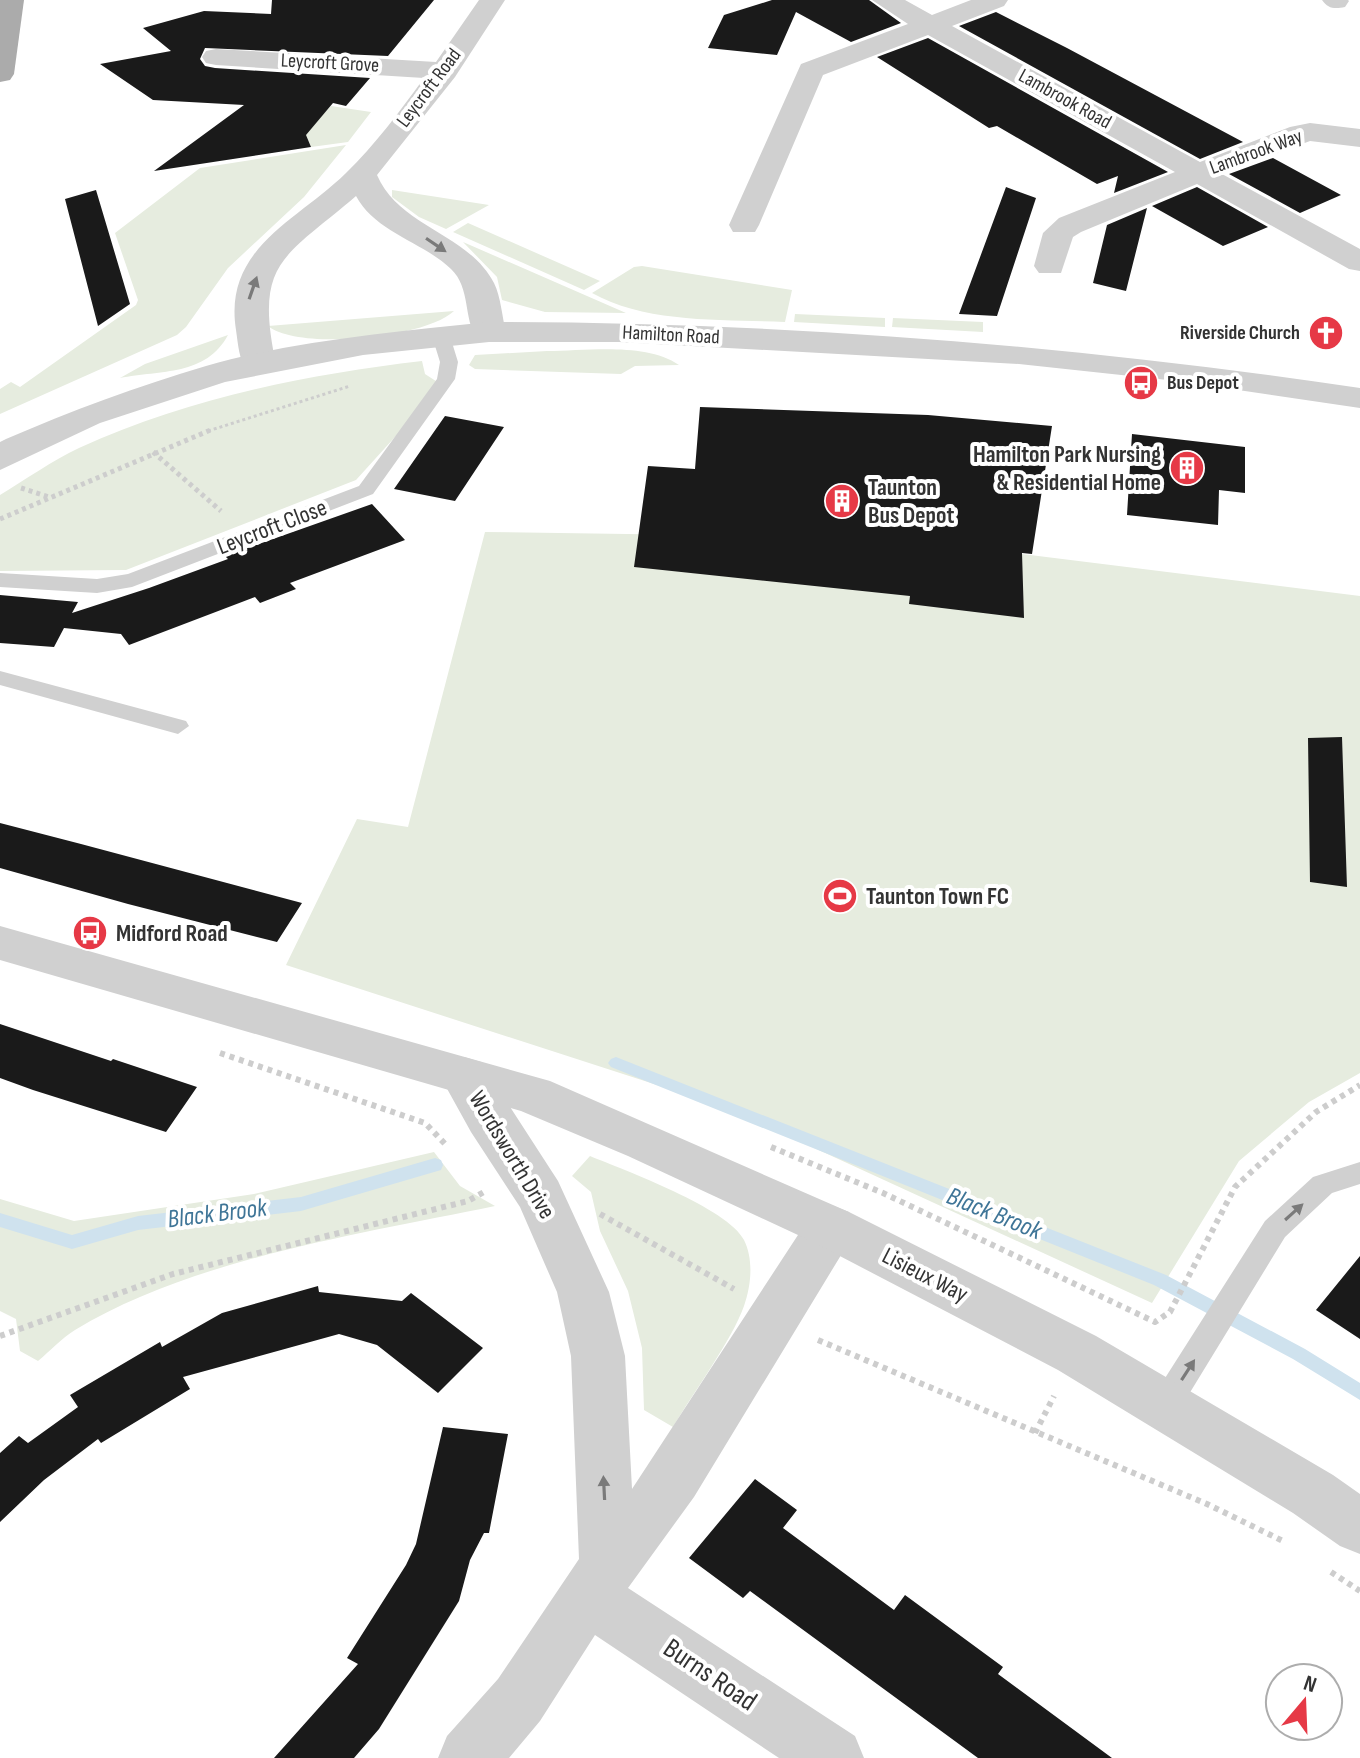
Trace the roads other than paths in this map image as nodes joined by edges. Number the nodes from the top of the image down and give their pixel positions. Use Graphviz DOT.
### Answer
graph roads {
  1 [pos="11,0"];
  2 [pos="492,0"];
  3 [pos="885,0"];
  4 [pos="995,0"];
  5 [pos="932,26"];
  6 [pos="216,57"];
  7 [pos="445,71"];
  8 [pos="0,74"];
  9 [pos="1360,138"];
  10 [pos="1199,173"];
  11 [pos="362,174"];
  12 [pos="386,212"];
  13 [pos="310,218"];
  14 [pos="714,221"];
  15 [pos="1360,262"];
  16 [pos="1053,267"];
  17 [pos="489,332"];
  18 [pos="441,336"];
  19 [pos="259,364"];
  20 [pos="1360,398"];
  21 [pos="0,459"];
  22 [pos="0,580"];
  23 [pos="0,678"];
  24 [pos="178,726"];
  25 [pos="0,943"];
  26 [pos="464,1076"];
  27 [pos="1360,1173"];
  28 [pos="831,1227"];
  29 [pos="1164,1407"];
  30 [pos="1360,1527"];
  31 [pos="598,1580"];
  32 [pos="469,1758"];
  33 [pos="833,1758"];
  1 -- 8 [label="main road"];
  2 -- 7 [label="street, Leycroft Road"];
  3 -- 5 [label="street, Lambrook Road"];
  4 -- 5 [label="street"];
  5 -- 10 [label="street, Lambrook Road"];
  5 -- 14 [label="street"];
  6 -- 7 [label="street, Leycroft Grove"];
  7 -- 11 [label="street, Leycroft Road"];
  9 -- 10 [label="street, Lambrook Way"];
  10 -- 15 [label="street, Lambrook Road"];
  10 -- 16 [label="street"];
  11 -- 12 [label="street"];
  11 -- 13 [label="street, Leycroft Road"];
  12 -- 13 [label="street"];
  12 -- 17 [label="street, one-way"];
  19 -- 13 [label="street, Leycroft Road, one-way"];
  17 -- 18 [label="street, Hamilton Road"];
  17 -- 20 [label="street, Hamilton Road"];
  18 -- 19 [label="street, Hamilton Road"];
  18 -- 22 [label="lane, Leycroft Close"];
  19 -- 21 [label="street, Hamilton Road"];
  23 -- 24 [label="lane"];
  25 -- 26 [label="street, Wordsworth Drive"];
  26 -- 28 [label="street, Lisieux Way"];
  31 -- 26 [label="street, Wordsworth Drive, one-way"];
  29 -- 27 [label="lane, one-way"];
  28 -- 29 [label="street, Lisieux Way"];
  28 -- 31 [label="street"];
  29 -- 30 [label="street, Lisieux Way"];
  31 -- 32 [label="street"];
  31 -- 33 [label="street, Burns Road"];
}
